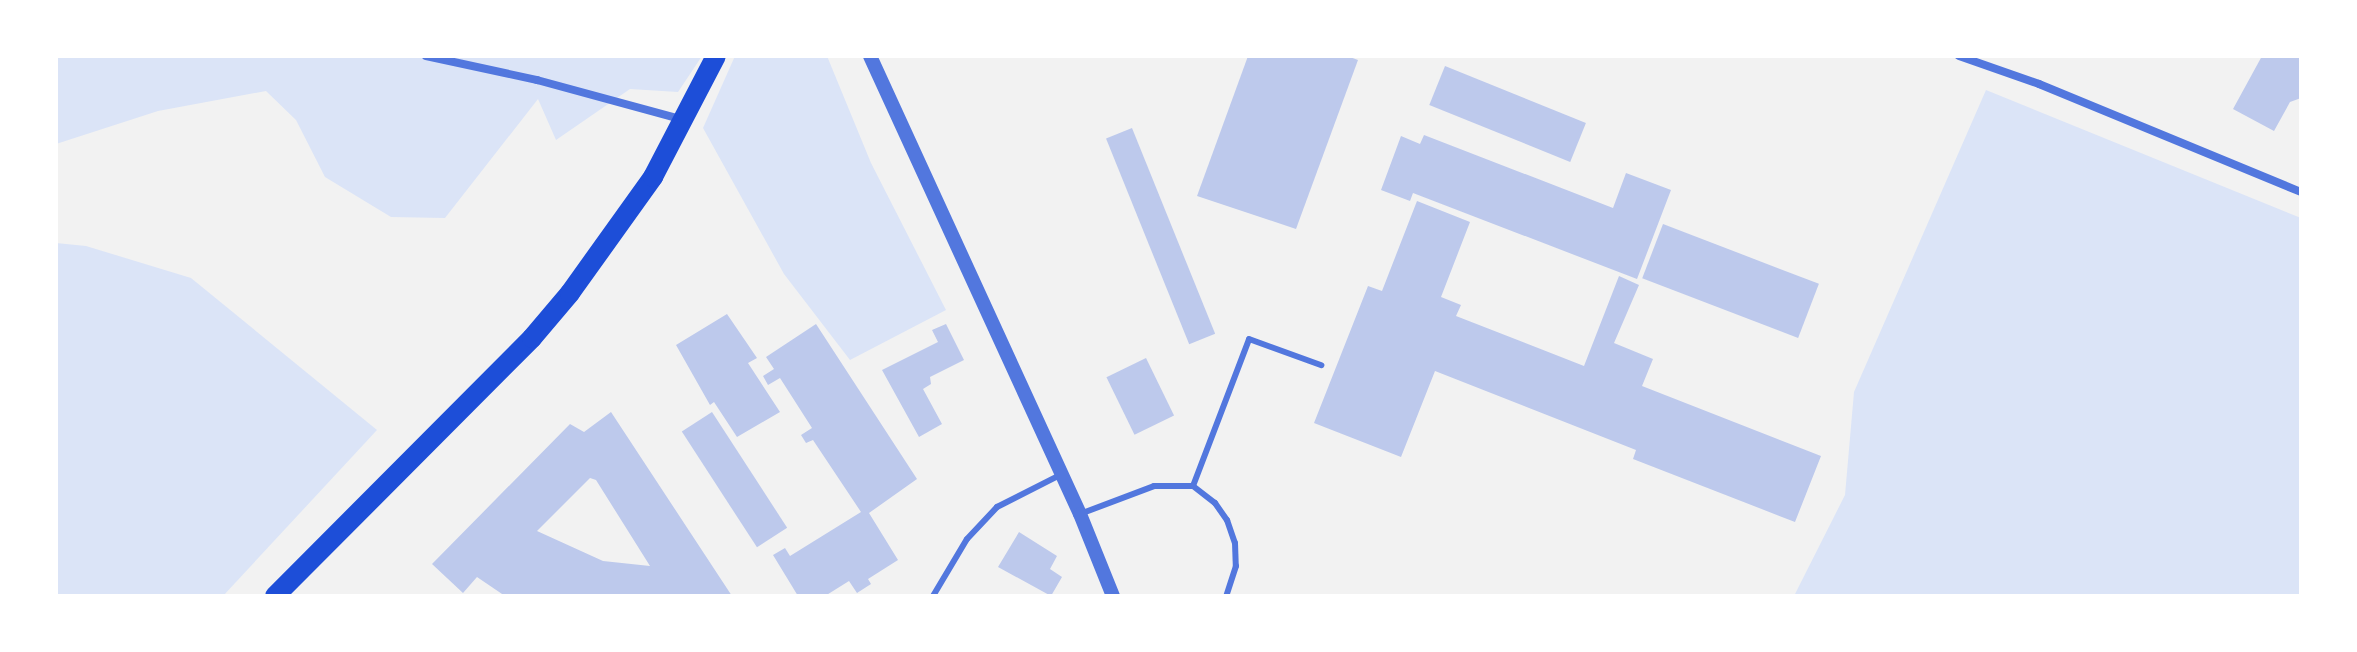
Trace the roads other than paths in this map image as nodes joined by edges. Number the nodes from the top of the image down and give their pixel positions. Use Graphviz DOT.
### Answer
graph roads {
  1 [pos="426,56"];
  2 [pos="716,56"];
  3 [pos="870,56"];
  4 [pos="1959,56"];
  5 [pos="684,120"];
  6 [pos="2301,192"];
  7 [pos="1321,365"];
  8 [pos="1060,475"];
  9 [pos="1193,486"];
  10 [pos="1080,514"];
  11 [pos="275,596"];
  12 [pos="933,596"];
  13 [pos="1113,596"];
  14 [pos="1226,596"];
  1 -- 5 [label="street"];
  2 -- 5 [label="main road"];
  3 -- 8 [label="street"];
  4 -- 6 [label="street"];
  5 -- 11 [label="main road"];
  7 -- 9 [label="lane"];
  8 -- 10 [label="street"];
  8 -- 12 [label="lane"];
  9 -- 10 [label="lane"];
  9 -- 14 [label="lane"];
  10 -- 13 [label="street"];
}
